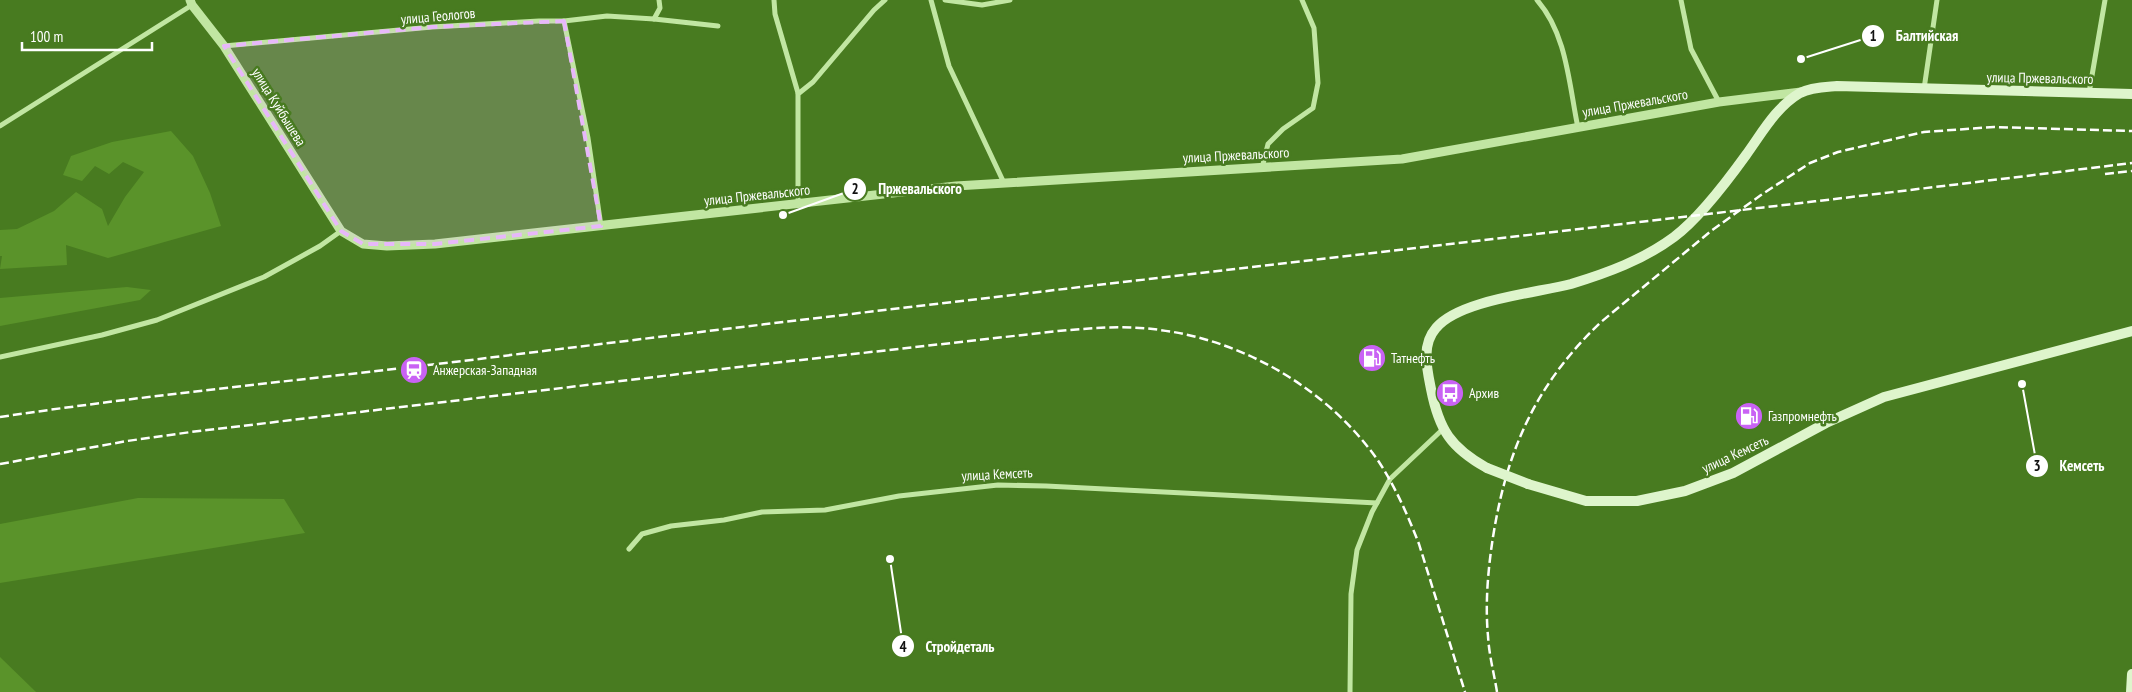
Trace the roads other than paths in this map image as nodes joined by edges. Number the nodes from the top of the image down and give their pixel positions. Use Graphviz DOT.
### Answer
graph roads {
  1 [pos="659,0"];
  2 [pos="774,0"];
  3 [pos="885,0"];
  4 [pos="932,0"];
  5 [pos="945,0"];
  6 [pos="1010,0"];
  7 [pos="1302,0"];
  8 [pos="1537,0"];
  9 [pos="1681,0"];
  10 [pos="1937,0"];
  11 [pos="2105,0"];
  12 [pos="191,3"];
  13 [pos="654,19"];
  14 [pos="564,21"];
  15 [pos="718,26"];
  16 [pos="224,46"];
  17 [pos="1924,89"];
  18 [pos="1801,92"];
  19 [pos="798,93"];
  20 [pos="2089,93"];
  21 [pos="2132,94"];
  22 [pos="1719,102"];
  23 [pos="0,126"];
  24 [pos="1578,128"];
  25 [pos="1262,168"];
  26 [pos="1004,183"];
  27 [pos="798,204"];
  28 [pos="601,226"];
  29 [pos="341,231"];
  30 [pos="2132,331"];
  31 [pos="0,356"];
  32 [pos="1443,429"];
  33 [pos="1377,503"];
  34 [pos="629,549"];
  35 [pos="2132,674"];
  36 [pos="1350,692"];
  37 [pos="2131,692"];
  1 -- 13 [label="street"];
  2 -- 19 [label="street"];
  3 -- 19 [label="street"];
  4 -- 26 [label="street"];
  5 -- 6 [label="street"];
  7 -- 25 [label="street"];
  8 -- 24 [label="street"];
  9 -- 22 [label="street"];
  10 -- 17 [label="street"];
  11 -- 20 [label="street"];
  12 -- 16 [label="street, улица Куйбышева"];
  12 -- 23 [label="street"];
  13 -- 14 [label="street, улица Геологов"];
  13 -- 15 [label="street, улица Геологов"];
  14 -- 16 [label="street, улица Геологов"];
  14 -- 28 [label="street"];
  16 -- 29 [label="street, улица Куйбышева"];
  17 -- 18 [label="main road, улица Пржевальского"];
  17 -- 20 [label="main road, улица Пржевальского"];
  18 -- 22 [label="street, улица Пржевальского"];
  18 -- 32 [label="main road, улица Кемсеть"];
  19 -- 27 [label="street"];
  20 -- 21 [label="main road, улица Пржевальского"];
  22 -- 24 [label="street, улица Пржевальского"];
  24 -- 25 [label="street, улица Пржевальского"];
  25 -- 26 [label="street, улица Пржевальского"];
  26 -- 27 [label="street, улица Пржевальского"];
  27 -- 28 [label="street, улица Пржевальского"];
  28 -- 29 [label="street, улица Пржевальского"];
  29 -- 31 [label="street"];
  30 -- 32 [label="main road, улица Кемсеть, bridge"];
  32 -- 33 [label="street"];
  33 -- 34 [label="street, улица Кемсеть"];
  33 -- 36 [label="street"];
  35 -- 37 [label="main road"];
}
